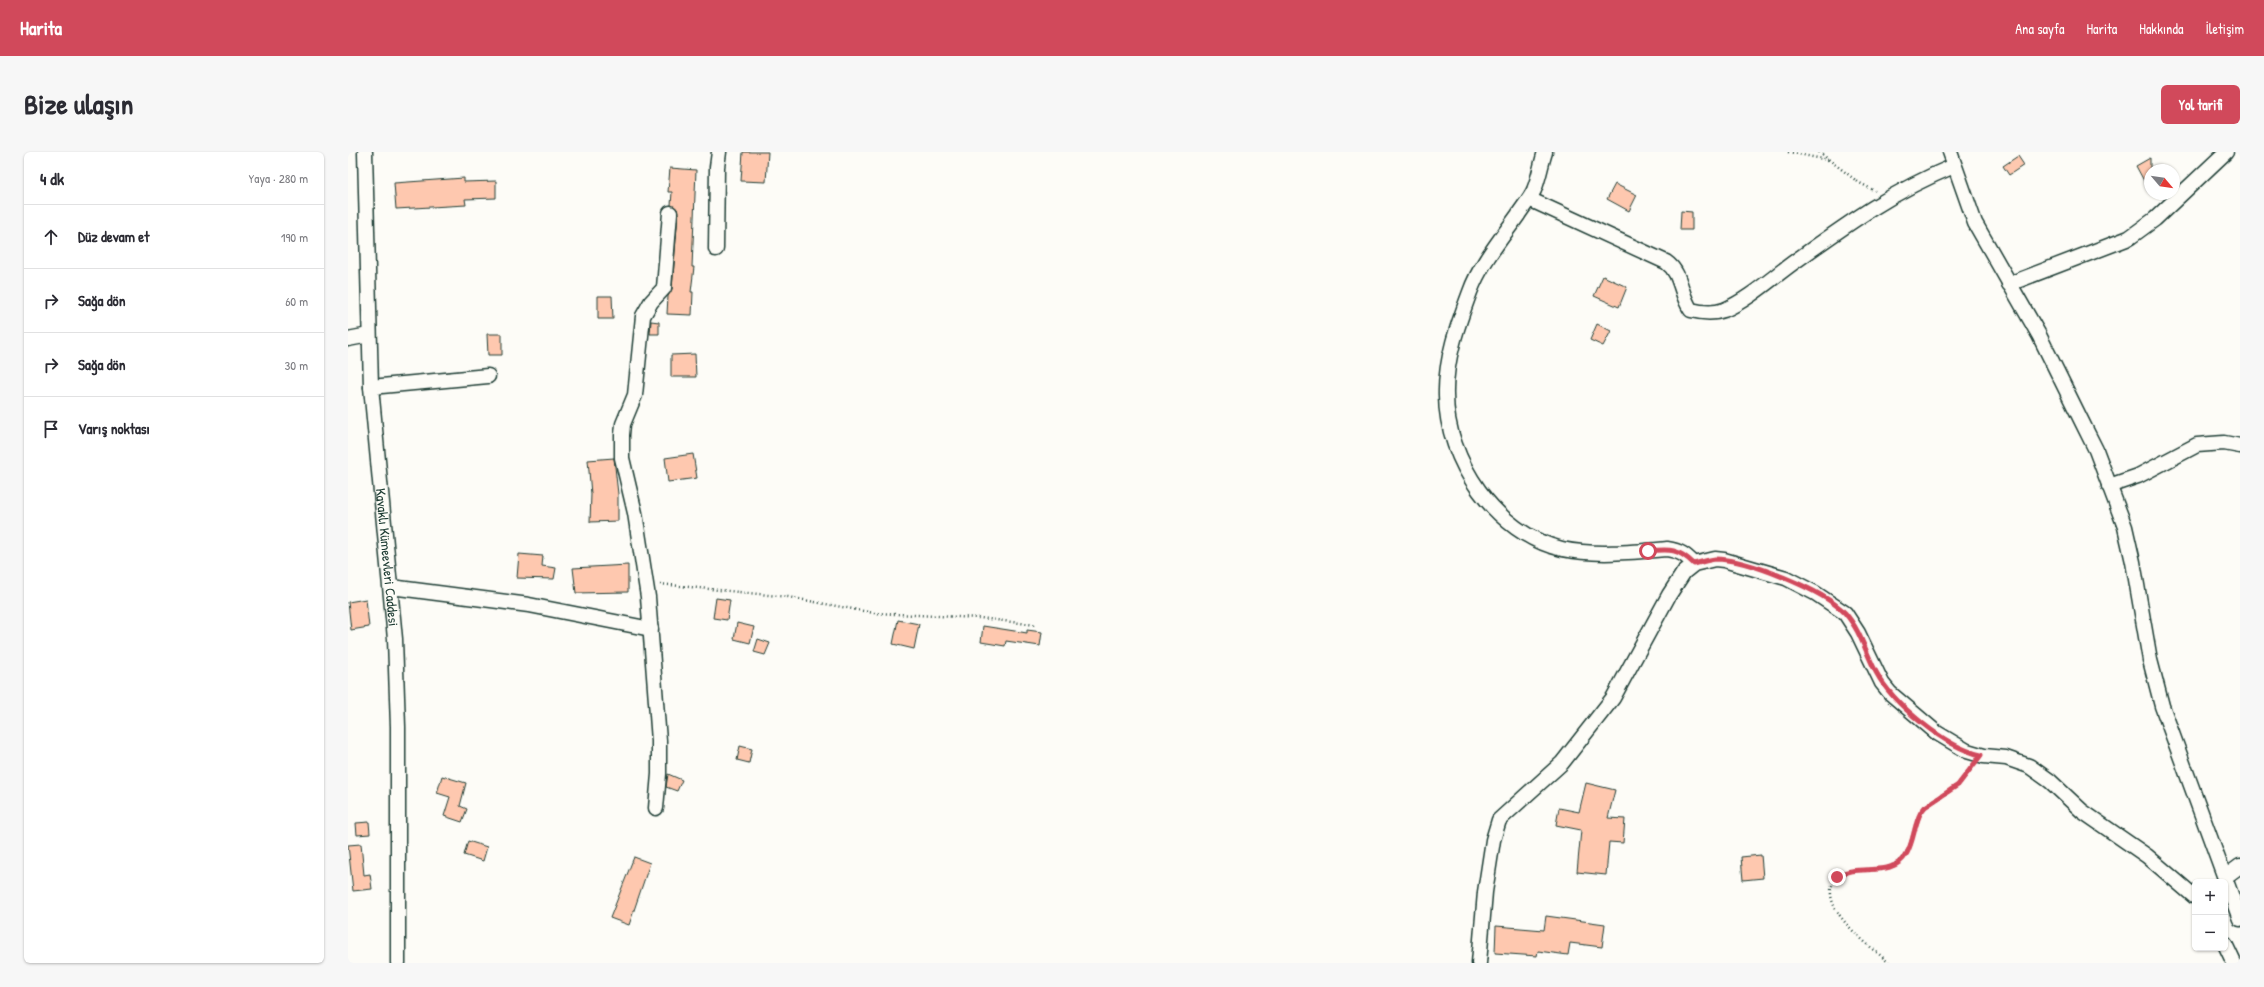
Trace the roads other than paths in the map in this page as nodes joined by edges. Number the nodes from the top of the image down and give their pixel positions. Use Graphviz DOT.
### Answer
graph roads {
  1 [pos="365,152"];
  2 [pos="719,152"];
  3 [pos="1545,152"];
  4 [pos="1950,152"];
  5 [pos="2226,152"];
  6 [pos="1954,166"];
  7 [pos="1529,199"];
  8 [pos="670,214"];
  9 [pos="716,249"];
  10 [pos="2009,284"];
  11 [pos="369,335"];
  12 [pos="348,339"];
  13 [pos="488,376"];
  14 [pos="371,388"];
  15 [pos="2240,446"];
  16 [pos="2110,486"];
  17 [pos="1694,564"];
  18 [pos="391,588"];
  19 [pos="651,629"];
  20 [pos="656,808"];
  21 [pos="2240,866"];
  22 [pos="2225,878"];
  23 [pos="2192,894"];
  24 [pos="2239,914"];
  25 [pos="2228,950"];
  26 [pos="398,963"];
  27 [pos="1479,963"];
  28 [pos="2234,963"];
  1 -- 11 [label="street, Kavaklı Kümeevleri Caddesi"];
  2 -- 9 [label="street"];
  3 -- 7 [label="street"];
  4 -- 6 [label="street"];
  5 -- 10 [label="street"];
  6 -- 7 [label="street"];
  6 -- 10 [label="street"];
  7 -- 17 [label="street"];
  8 -- 19 [label="street"];
  10 -- 16 [label="street"];
  11 -- 12 [label="street"];
  11 -- 14 [label="street, Kavaklı Kümeevleri Caddesi"];
  13 -- 14 [label="street"];
  14 -- 18 [label="street, Kavaklı Kümeevleri Caddesi"];
  15 -- 16 [label="street"];
  16 -- 22 [label="street"];
  17 -- 23 [label="street"];
  17 -- 27 [label="street"];
  18 -- 19 [label="street"];
  18 -- 26 [label="street, Kavaklı Kümeevleri Caddesi"];
  19 -- 20 [label="street"];
  21 -- 22 [label="street"];
  22 -- 24 [label="street"];
  25 -- 28 [label="street"];
}
